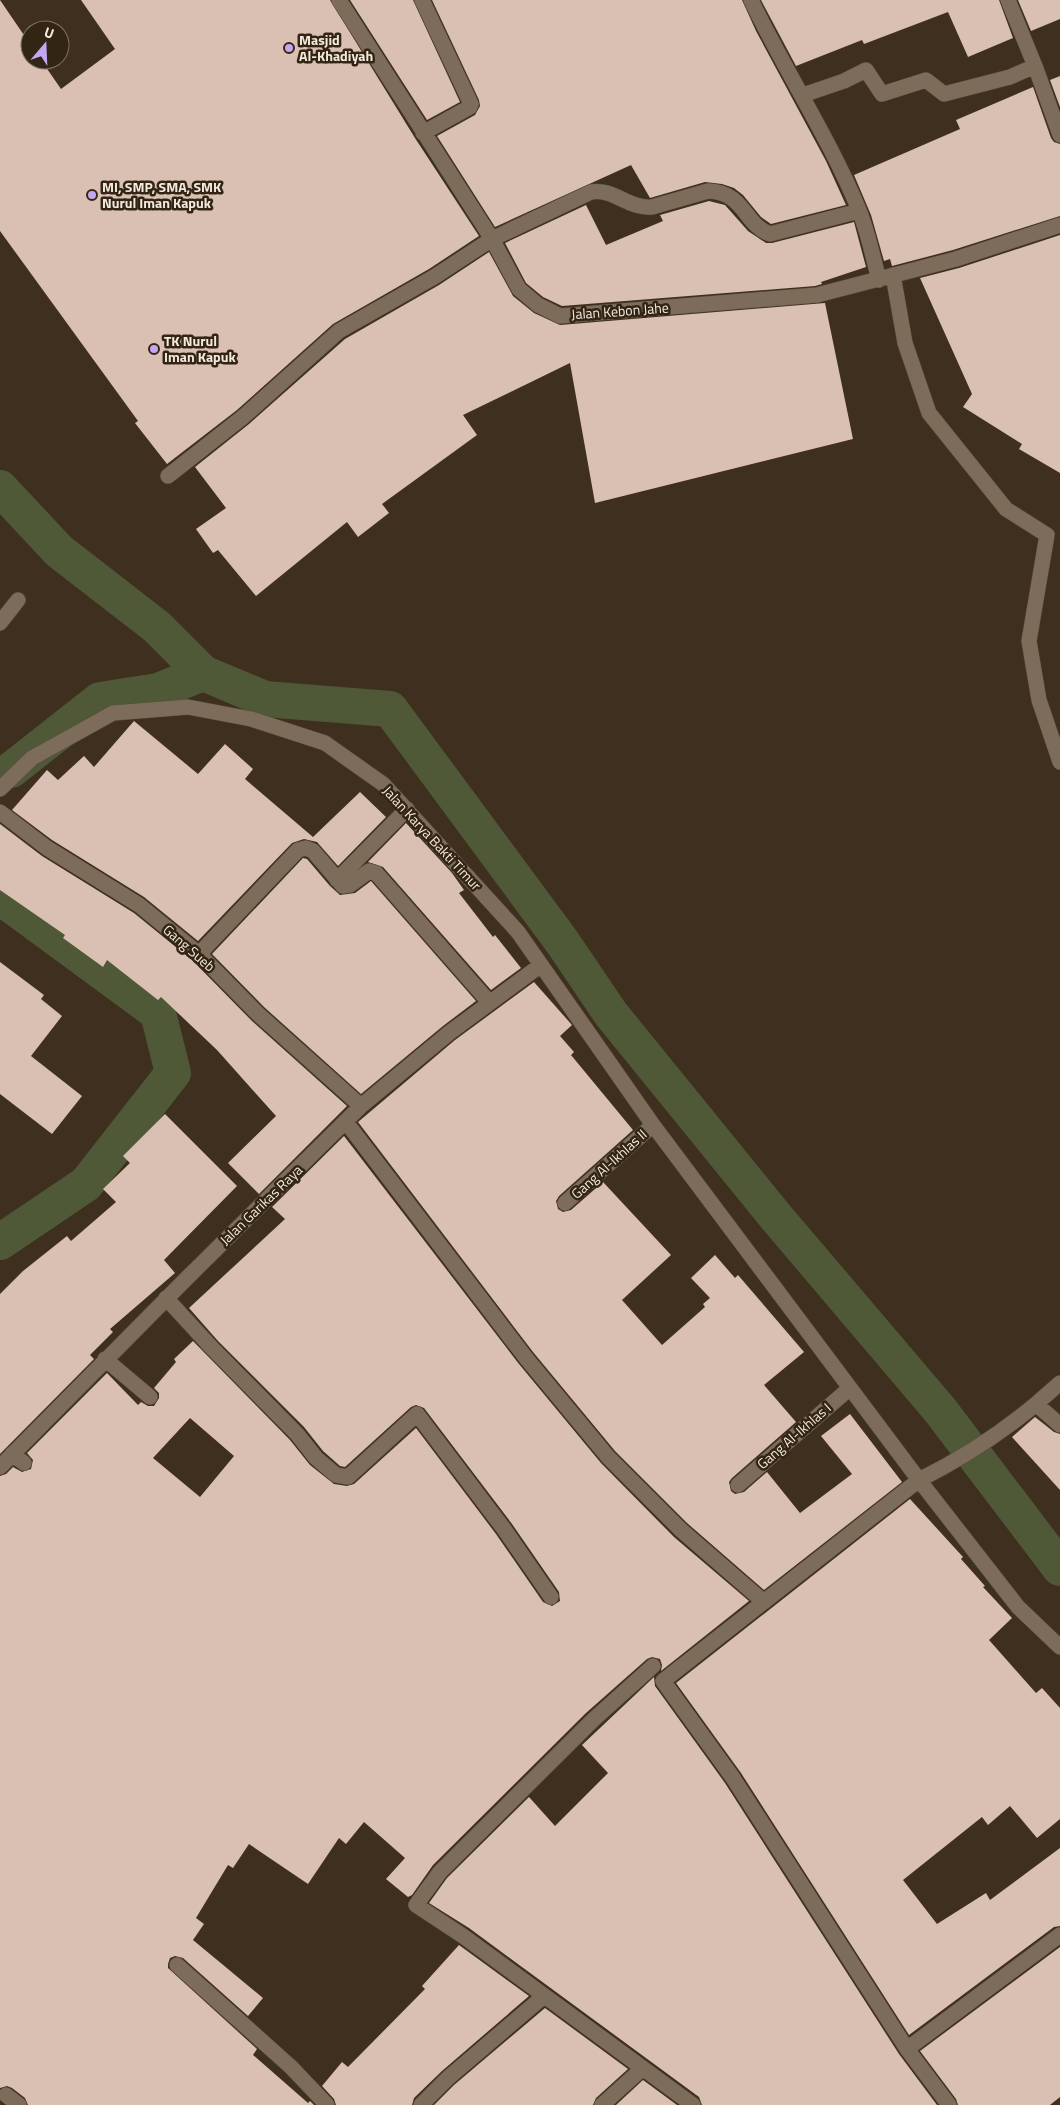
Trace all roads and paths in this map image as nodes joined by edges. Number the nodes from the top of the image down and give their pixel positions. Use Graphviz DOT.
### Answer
graph roads {
  1 [pos="339,0"];
  2 [pos="422,0"];
  3 [pos="751,0"];
  4 [pos="1008,0"];
  5 [pos="1035,66"];
  6 [pos="803,95"];
  7 [pos="423,133"];
  8 [pos="1060,135"];
  9 [pos="859,212"];
  10 [pos="1060,225"];
  11 [pos="492,239"];
  12 [pos="886,277"];
  13 [pos="168,476"];
  14 [pos="18,600"];
  15 [pos="0,623"];
  16 [pos="1060,762"];
  17 [pos="0,789"];
  18 [pos="407,809"];
  19 [pos="0,812"];
  20 [pos="337,880"];
  21 [pos="200,954"];
  22 [pos="541,965"];
  23 [pos="489,1002"];
  24 [pos="361,1106"];
  25 [pos="346,1122"];
  26 [pos="653,1125"];
  27 [pos="565,1203"];
  28 [pos="166,1298"];
  29 [pos="105,1359"];
  30 [pos="1060,1383"];
  31 [pos="850,1388"];
  32 [pos="150,1397"];
  33 [pos="1036,1404"];
  34 [pos="1060,1425"];
  35 [pos="0,1466"];
  36 [pos="919,1480"];
  37 [pos="738,1485"];
  38 [pos="551,1597"];
  39 [pos="764,1602"];
  40 [pos="1060,1647"];
  41 [pos="653,1666"];
  42 [pos="1060,1935"];
  43 [pos="178,1965"];
  44 [pos="544,1996"];
  45 [pos="907,2049"];
  46 [pos="643,2068"];
  47 [pos="6,2095"];
  48 [pos="19,2105"];
  49 [pos="327,2105"];
  50 [pos="421,2105"];
  51 [pos="602,2105"];
  52 [pos="693,2105"];
  53 [pos="949,2105"];
  1 -- 7 [label="street, Jalan Kebon Jahe"];
  2 -- 7 [label="street"];
  3 -- 6 [label="street"];
  4 -- 5 [label="street"];
  5 -- 6 [label="street"];
  5 -- 8 [label="street"];
  6 -- 9 [label="street"];
  7 -- 11 [label="street, Jalan Kebon Jahe"];
  9 -- 11 [label="street"];
  9 -- 12 [label="street"];
  10 -- 12 [label="street, Jalan Kebon Jahe"];
  11 -- 12 [label="street, Jalan Kebon Jahe"];
  11 -- 13 [label="street"];
  12 -- 16 [label="street"];
  14 -- 15 [label="street"];
  17 -- 18 [label="street, Jalan Karya Bakti Timur"];
  18 -- 20 [label="street"];
  18 -- 22 [label="street, Jalan Karya Bakti Timur"];
  19 -- 21 [label="street, Gang Sueb"];
  20 -- 21 [label="street"];
  20 -- 23 [label="street"];
  21 -- 24 [label="street, Gang Sueb"];
  22 -- 23 [label="street, Jalan Garikas Raya"];
  22 -- 26 [label="street, Jalan Karya Bakti Timur"];
  23 -- 24 [label="street, Jalan Garikas Raya"];
  24 -- 25 [label="street, Jalan Garikas Raya"];
  25 -- 28 [label="street, Jalan Garikas Raya"];
  25 -- 39 [label="street"];
  26 -- 27 [label="street, Gang Al-Ikhlas II"];
  26 -- 31 [label="street, Jalan Karya Bakti Timur"];
  28 -- 29 [label="street, Jalan Garikas Raya"];
  28 -- 38 [label="street"];
  29 -- 32 [label="street"];
  29 -- 35 [label="street, Jalan Garikas Raya"];
  30 -- 33 [label="street"];
  31 -- 36 [label="street, Jalan Karya Bakti Timur"];
  31 -- 37 [label="street, Gang Al-Ikhlas I"];
  33 -- 34 [label="street"];
  33 -- 36 [label="street"];
  36 -- 39 [label="street"];
  36 -- 40 [label="street, Jalan Karya Bakti Timur"];
  39 -- 45 [label="street"];
  41 -- 44 [label="street"];
  42 -- 45 [label="street"];
  43 -- 49 [label="street"];
  44 -- 46 [label="street"];
  44 -- 50 [label="street"];
  45 -- 53 [label="street"];
  46 -- 51 [label="street"];
  46 -- 52 [label="street"];
  47 -- 48 [label="street"];
}
